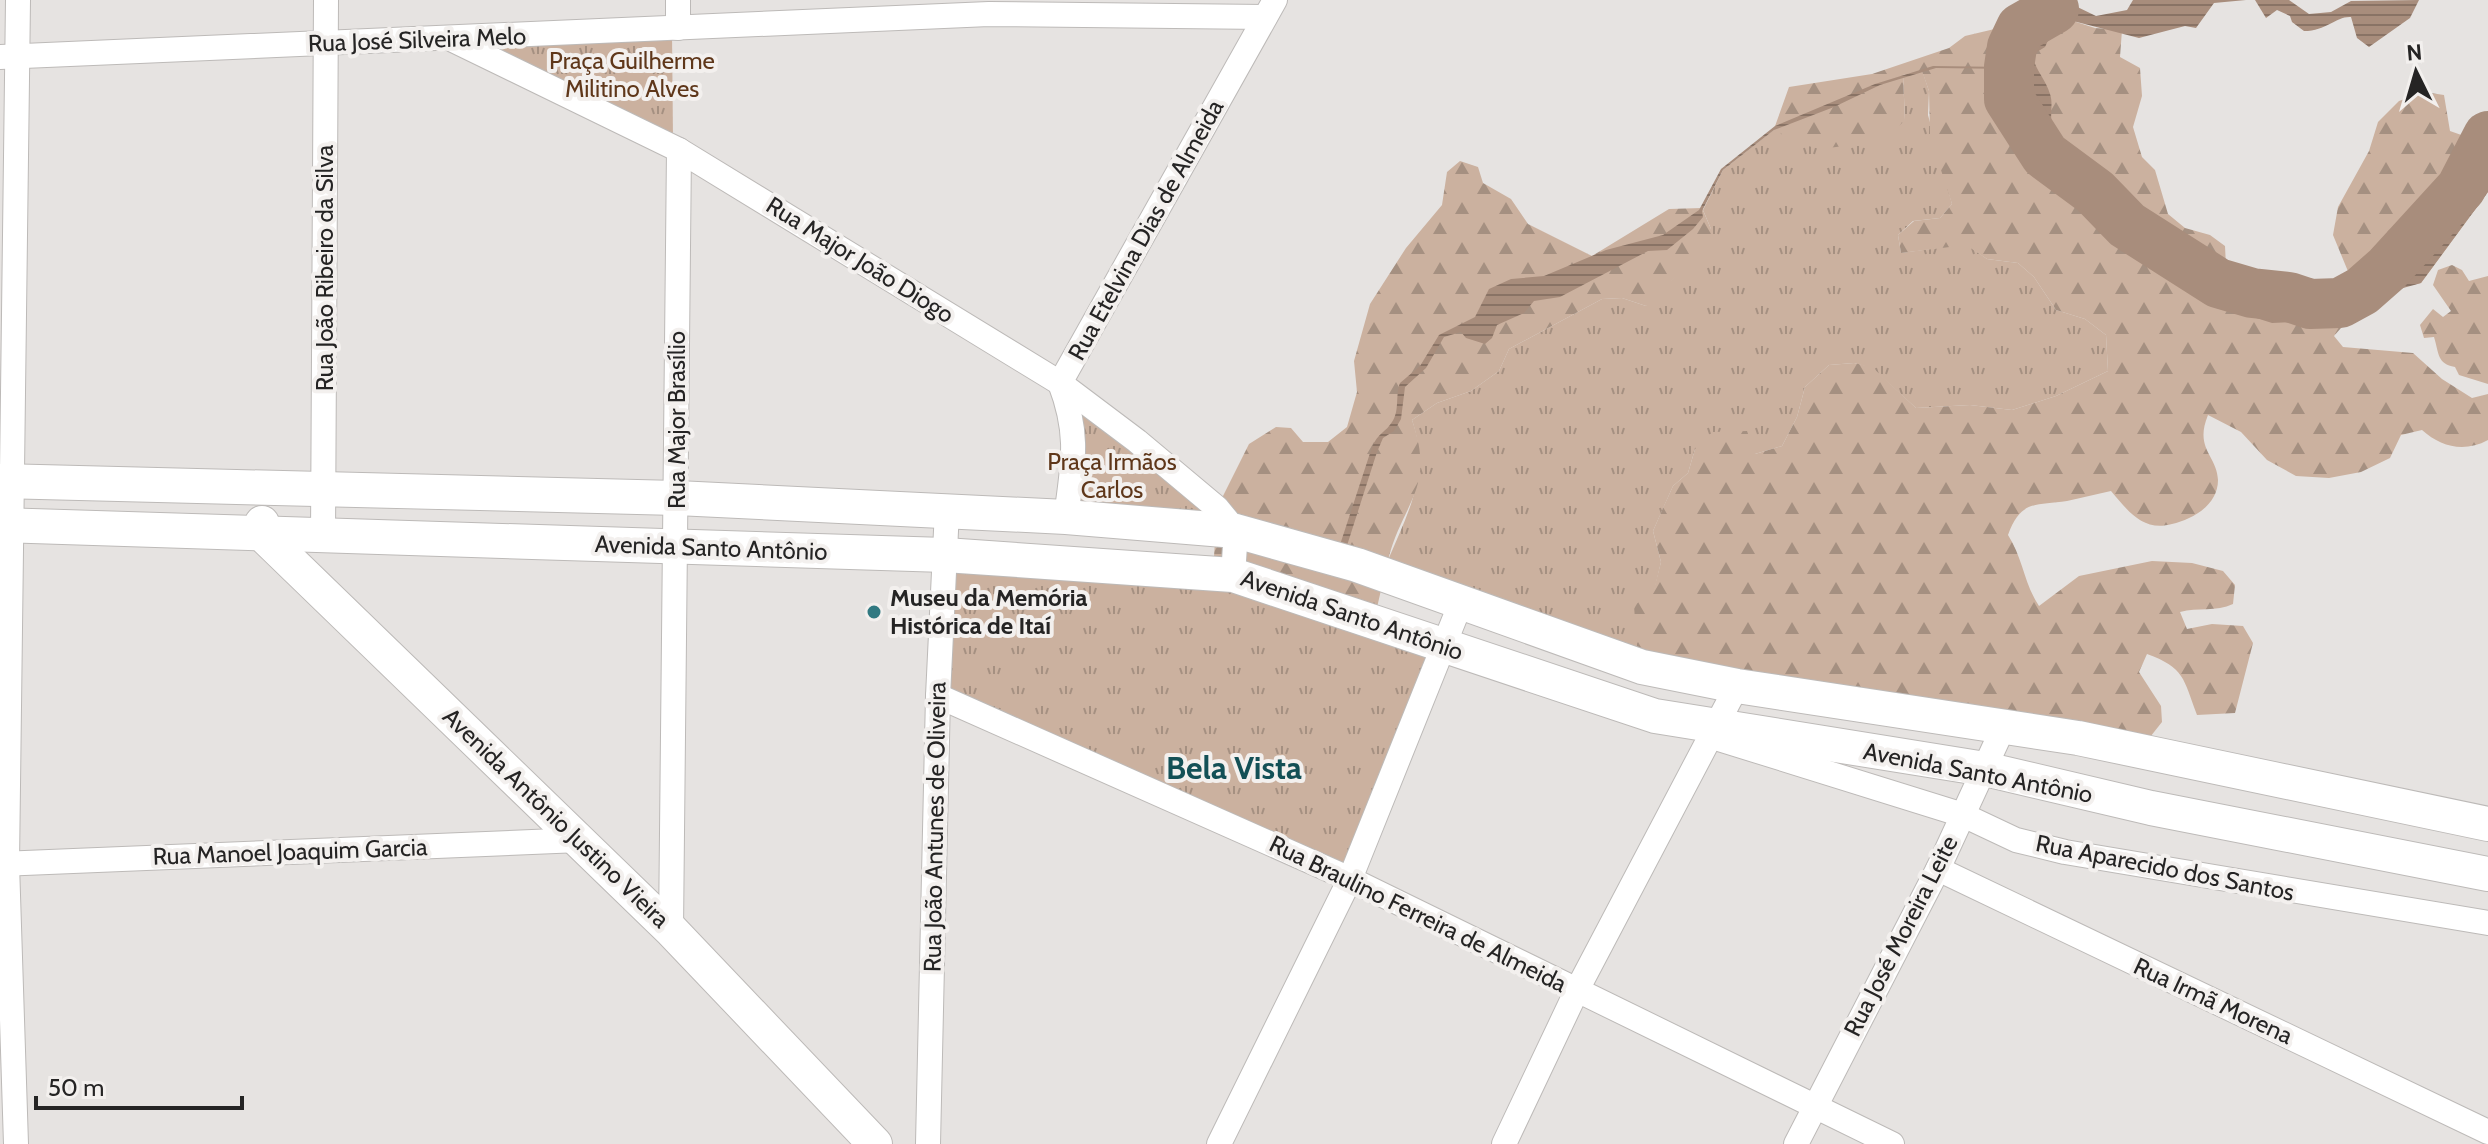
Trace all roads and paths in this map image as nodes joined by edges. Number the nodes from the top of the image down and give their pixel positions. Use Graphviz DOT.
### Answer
graph roads {
  1 [pos="18,0"];
  2 [pos="326,0"];
  3 [pos="678,0"];
  4 [pos="989,7"];
  5 [pos="1270,9"];
  6 [pos="678,28"];
  7 [pos="451,39"];
  8 [pos="327,44"];
  9 [pos="9,57"];
  10 [pos="679,150"];
  11 [pos="1060,383"];
  12 [pos="7,481"];
  13 [pos="263,486"];
  14 [pos="323,487"];
  15 [pos="677,498"];
  16 [pos="947,510"];
  17 [pos="1066,517"];
  18 [pos="7,525"];
  19 [pos="1236,531"];
  20 [pos="262,534"];
  21 [pos="323,536"];
  22 [pos="676,547"];
  23 [pos="945,555"];
  24 [pos="1233,575"];
  25 [pos="1460,605"];
  26 [pos="1445,646"];
  27 [pos="1737,686"];
  28 [pos="938,696"];
  29 [pos="2004,726"];
  30 [pos="1715,732"];
  31 [pos="1985,769"];
  32 [pos="1963,815"];
  33 [pos="2488,824"];
  34 [pos="580,840"];
  35 [pos="4,864"];
  36 [pos="1938,869"];
  37 [pos="2488,874"];
  38 [pos="1350,879"];
  39 [pos="2488,923"];
  40 [pos="671,930"];
  41 [pos="1577,990"];
  42 [pos="1813,1106"];
  43 [pos="2488,1132"];
  44 [pos="16,1144"];
  45 [pos="875,1144"];
  46 [pos="928,1144"];
  47 [pos="1219,1144"];
  48 [pos="1504,1144"];
  49 [pos="1796,1144"];
  50 [pos="1892,1144"];
  1 -- 9 [label="street"];
  2 -- 8 [label="street, Rua João Ribeiro da Silva"];
  3 -- 6 [label="street"];
  4 -- 5 [label="street, Rua José Silveira Melo"];
  4 -- 6 [label="street, Rua José Silveira Melo"];
  5 -- 11 [label="street, Rua Etelvina Dias de Almeida"];
  6 -- 7 [label="street, Rua José Silveira Melo"];
  7 -- 8 [label="street, Rua José Silveira Melo"];
  7 -- 10 [label="street, Rua Major João Diogo"];
  8 -- 9 [label="street, Rua José Silveira Melo"];
  8 -- 14 [label="street, Rua João Ribeiro da Silva"];
  9 -- 12 [label="street"];
  10 -- 11 [label="street, Rua Major João Diogo"];
  10 -- 15 [label="street, Rua Major Brasílio"];
  11 -- 17 [label="street, Rua Etelvina Dias de Almeida"];
  11 -- 19 [label="street, Rua Major João Diogo"];
  12 -- 13 [label="street, Avenida Santo Antônio"];
  12 -- 18 [label="street"];
  13 -- 14 [label="street, Avenida Santo Antônio"];
  13 -- 20 [label="street"];
  14 -- 15 [label="street, Avenida Santo Antônio"];
  14 -- 21 [label="street, Rua João Ribeiro da Silva"];
  15 -- 16 [label="street, Avenida Santo Antônio"];
  15 -- 22 [label="street, Rua Major Brasílio"];
  16 -- 17 [label="street, Avenida Santo Antônio"];
  16 -- 23 [label="street, Rua João Antunes de Oliveira"];
  17 -- 19 [label="street, Avenida Santo Antônio"];
  18 -- 20 [label="street, Avenida Santo Antônio"];
  18 -- 35 [label="street"];
  19 -- 24 [label="street"];
  19 -- 25 [label="street, Avenida Santo Antônio"];
  20 -- 21 [label="street, Avenida Santo Antônio"];
  20 -- 34 [label="street, Avenida Antônio Justino Vieira"];
  21 -- 22 [label="street, Avenida Santo Antônio"];
  22 -- 23 [label="street, Avenida Santo Antônio"];
  22 -- 40 [label="street, Rua Major Brasílio"];
  23 -- 24 [label="street, Avenida Santo Antônio"];
  23 -- 28 [label="street, Rua João Antunes de Oliveira"];
  24 -- 26 [label="street, Avenida Santo Antônio"];
  25 -- 26 [label="street"];
  25 -- 27 [label="street, Avenida Santo Antônio"];
  26 -- 30 [label="street, Avenida Santo Antônio"];
  26 -- 38 [label="street"];
  27 -- 29 [label="street, Avenida Santo Antônio"];
  27 -- 30 [label="street"];
  28 -- 38 [label="street, Rua Braulino Ferreira de Almeida"];
  28 -- 46 [label="street, Rua João Antunes de Oliveira"];
  29 -- 31 [label="street, Rua José Moreira Leite"];
  29 -- 33 [label="street, Avenida Santo Antônio"];
  30 -- 31 [label="street, Avenida Santo Antônio"];
  30 -- 32 [label="street, Rua Aparecido dos Santos"];
  30 -- 41 [label="street"];
  31 -- 32 [label="street, Rua José Moreira Leite"];
  31 -- 37 [label="street, Avenida Santo Antônio"];
  32 -- 36 [label="street, Rua José Moreira Leite"];
  32 -- 39 [label="street, Rua Aparecido dos Santos"];
  34 -- 35 [label="street, Rua Manoel Joaquim Garcia"];
  34 -- 40 [label="street, Avenida Antônio Justino Vieira"];
  35 -- 44 [label="street"];
  36 -- 42 [label="street, Rua José Moreira Leite"];
  36 -- 43 [label="street, Rua Irmã Morena"];
  38 -- 41 [label="street, Rua Braulino Ferreira de Almeida"];
  38 -- 47 [label="street"];
  40 -- 45 [label="street, Avenida Antônio Justino Vieira"];
  41 -- 42 [label="street, Rua Braulino Ferreira de Almeida"];
  41 -- 48 [label="street"];
  42 -- 49 [label="street, Rua José Moreira Leite"];
  42 -- 50 [label="street, Rua Braulino Ferreira de Almeida"];
}
